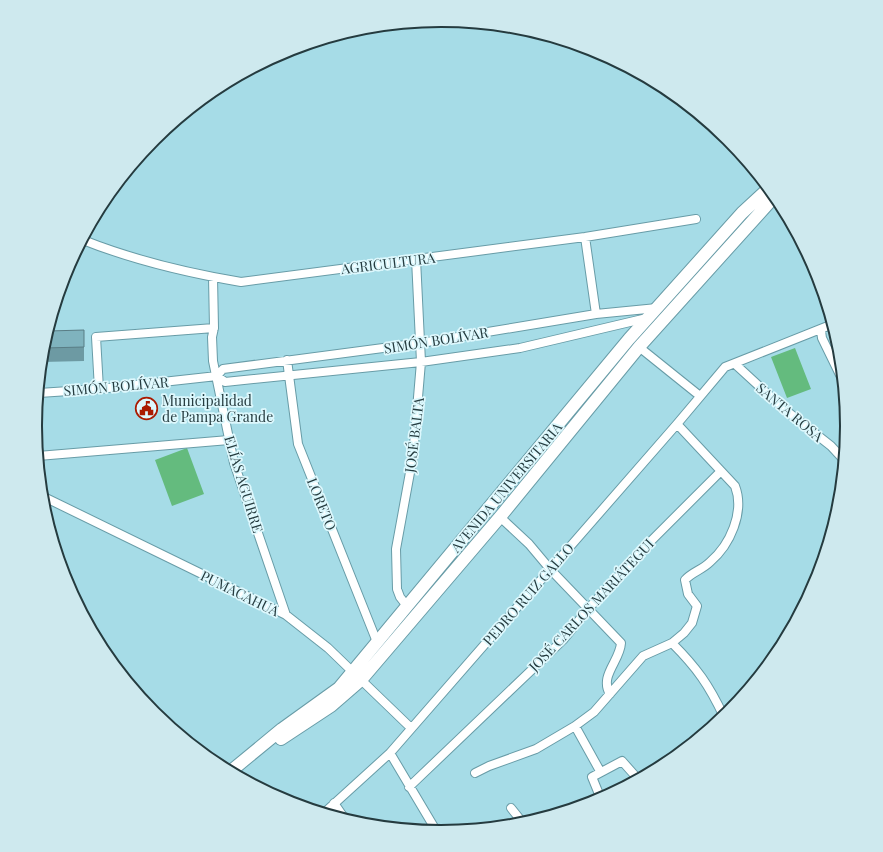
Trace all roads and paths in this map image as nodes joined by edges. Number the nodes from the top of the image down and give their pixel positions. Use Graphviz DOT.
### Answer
graph roads {
  1 [pos="765,192"];
  2 [pos="771,201"];
  3 [pos="696,219"];
  4 [pos="586,237"];
  5 [pos="88,242"];
  6 [pos="416,259"];
  7 [pos="213,277"];
  8 [pos="657,308"];
  9 [pos="596,314"];
  10 [pos="648,318"];
  11 [pos="828,327"];
  12 [pos="214,328"];
  13 [pos="821,330"];
  14 [pos="421,343"];
  15 [pos="639,347"];
  16 [pos="287,360"];
  17 [pos="422,362"];
  18 [pos="735,364"];
  19 [pos="836,366"];
  20 [pos="288,374"];
  21 [pos="217,376"];
  22 [pos="99,389"];
  23 [pos="44,392"];
  24 [pos="700,396"];
  25 [pos="677,424"];
  26 [pos="229,440"];
  27 [pos="840,455"];
  28 [pos="43,456"];
  29 [pos="721,471"];
  30 [pos="49,500"];
  31 [pos="500,517"];
  32 [pos="550,569"];
  33 [pos="407,606"];
  34 [pos="588,610"];
  35 [pos="286,615"];
  36 [pos="377,642"];
  37 [pos="672,643"];
  38 [pos="357,677"];
  39 [pos="610,694"];
  40 [pos="721,711"];
  41 [pos="575,726"];
  42 [pos="411,728"];
  43 [pos="390,753"];
  44 [pos="236,768"];
  45 [pos="600,771"];
  46 [pos="475,773"];
  47 [pos="635,775"];
  48 [pos="409,787"];
  49 [pos="599,793"];
  50 [pos="334,803"];
  51 [pos="329,808"];
  52 [pos="512,808"];
  53 [pos="340,811"];
  54 [pos="519,817"];
  55 [pos="432,825"];
  1 -- 8 [label="main road, AVENIDA UNIVERSITARIA"];
  2 -- 15 [label="main road, AVENIDA UNIVERSITARIA"];
  3 -- 4 [label="street, AGRICULTURA"];
  4 -- 6 [label="street, AGRICULTURA"];
  4 -- 9 [label="street"];
  5 -- 7 [label="street, AGRICULTURA"];
  6 -- 7 [label="street, AGRICULTURA"];
  6 -- 14 [label="street, JOSÉ BALTA"];
  7 -- 12 [label="street, ELÍAS AGUIRRE"];
  8 -- 9 [label="street, SIMÓN BOLÍVAR"];
  8 -- 10 [label="main road, AVENIDA UNIVERSITARIA"];
  9 -- 14 [label="street, SIMÓN BOLÍVAR"];
  10 -- 17 [label="street, SIMÓN BOLÍVAR"];
  10 -- 33 [label="main road, AVENIDA UNIVERSITARIA"];
  11 -- 13 [label="street"];
  12 -- 21 [label="street, ELÍAS AGUIRRE"];
  12 -- 22 [label="street"];
  13 -- 18 [label="street"];
  13 -- 19 [label="street"];
  14 -- 16 [label="street, SIMÓN BOLÍVAR"];
  14 -- 17 [label="street, JOSÉ BALTA"];
  15 -- 24 [label="street"];
  15 -- 31 [label="main road, AVENIDA UNIVERSITARIA"];
  16 -- 20 [label="street, LORETO"];
  16 -- 21 [label="street, SIMÓN BOLÍVAR"];
  17 -- 20 [label="street, SIMÓN BOLÍVAR"];
  17 -- 33 [label="street, JOSÉ BALTA"];
  18 -- 24 [label="street, PEDRO RUIZ GALLO"];
  18 -- 27 [label="street, SANTA ROSA"];
  20 -- 21 [label="street, SIMÓN BOLÍVAR"];
  20 -- 36 [label="street, LORETO"];
  21 -- 22 [label="street, SIMÓN BOLÍVAR"];
  21 -- 26 [label="street, ELÍAS AGUIRRE"];
  22 -- 23 [label="street, SIMÓN BOLÍVAR"];
  24 -- 25 [label="street, PEDRO RUIZ GALLO"];
  25 -- 29 [label="street"];
  25 -- 32 [label="street, PEDRO RUIZ GALLO"];
  26 -- 28 [label="street"];
  26 -- 35 [label="street, ELÍAS AGUIRRE"];
  29 -- 34 [label="street, JOSÉ CARLOS MARIÁTEGUI"];
  29 -- 37 [label="street"];
  30 -- 35 [label="street, PUMACAHUA"];
  31 -- 32 [label="street"];
  31 -- 38 [label="main road, AVENIDA UNIVERSITARIA"];
  32 -- 34 [label="street"];
  32 -- 42 [label="street, PEDRO RUIZ GALLO"];
  33 -- 36 [label="main road, AVENIDA UNIVERSITARIA"];
  34 -- 39 [label="street"];
  34 -- 48 [label="street, JOSÉ CARLOS MARIÁTEGUI"];
  35 -- 38 [label="street, PUMACAHUA"];
  36 -- 38 [label="main road, AVENIDA UNIVERSITARIA"];
  37 -- 39 [label="street"];
  37 -- 40 [label="street"];
  38 -- 42 [label="street, PUMACAHUA"];
  38 -- 44 [label="main road, AVENIDA UNIVERSITARIA"];
  39 -- 41 [label="street"];
  41 -- 45 [label="street"];
  41 -- 46 [label="street"];
  42 -- 43 [label="street, PEDRO RUIZ GALLO"];
  43 -- 48 [label="street"];
  43 -- 50 [label="street, PEDRO RUIZ GALLO"];
  45 -- 47 [label="street"];
  45 -- 49 [label="street"];
  48 -- 55 [label="street"];
  50 -- 51 [label="street, PEDRO RUIZ GALLO"];
  50 -- 53 [label="street"];
  52 -- 54 [label="street"];
}
